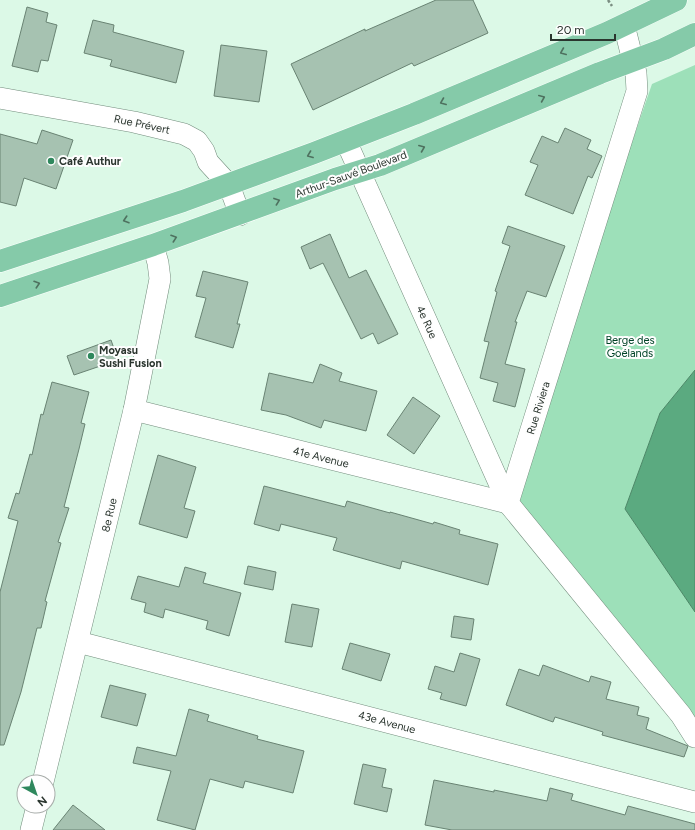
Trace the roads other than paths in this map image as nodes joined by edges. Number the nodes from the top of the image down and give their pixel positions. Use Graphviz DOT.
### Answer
graph roads {
  1 [pos="676,0"];
  2 [pos="624,25"];
  3 [pos="695,34"];
  4 [pos="634,61"];
  5 [pos="0,98"];
  6 [pos="346,141"];
  7 [pos="359,172"];
  8 [pos="229,185"];
  9 [pos="240,215"];
  10 [pos="153,246"];
  11 [pos="0,261"];
  12 [pos="0,296"];
  13 [pos="134,410"];
  14 [pos="508,503"];
  15 [pos="78,642"];
  16 [pos="695,737"];
  17 [pos="45,774"];
  18 [pos="695,802"];
  19 [pos="35,814"];
  20 [pos="31,830"];
  1 -- 2 [label="main road"];
  2 -- 4 [label="street, Rue Riviera"];
  2 -- 6 [label="main road, one-way"];
  3 -- 4 [label="main road, Arthur-Sauvé Boulevard"];
  7 -- 4 [label="main road, Arthur-Sauvé Boulevard, one-way"];
  4 -- 14 [label="street, Rue Riviera"];
  5 -- 8 [label="street, Rue Prévert"];
  6 -- 7 [label="street, 4e Rue"];
  6 -- 8 [label="main road, one-way"];
  9 -- 7 [label="main road, Arthur-Sauvé Boulevard, one-way"];
  7 -- 14 [label="street, 4e Rue"];
  8 -- 9 [label="street, Rue Prévert"];
  8 -- 11 [label="main road, one-way"];
  10 -- 9 [label="main road, Arthur-Sauvé Boulevard, one-way"];
  12 -- 10 [label="main road, Arthur-Sauvé Boulevard, one-way"];
  10 -- 13 [label="street, 8e Rue"];
  13 -- 14 [label="street, 41e Avenue"];
  13 -- 15 [label="street, 8e Rue"];
  14 -- 16 [label="street"];
  15 -- 17 [label="street, 8e Rue"];
  15 -- 18 [label="street, 43e Avenue"];
  19 -- 20 [label="street"];
}
